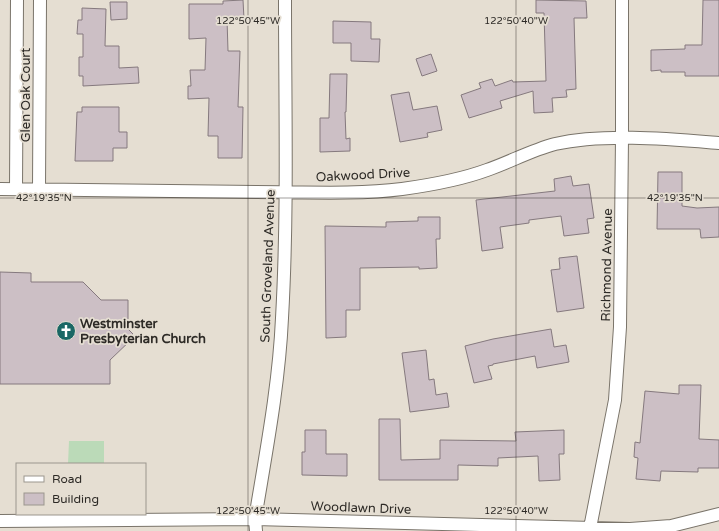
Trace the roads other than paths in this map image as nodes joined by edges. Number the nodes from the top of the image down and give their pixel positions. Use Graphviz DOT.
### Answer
graph roads {
  1 [pos="18,0"];
  2 [pos="40,0"];
  3 [pos="285,0"];
  4 [pos="622,0"];
  5 [pos="622,138"];
  6 [pos="719,143"];
  7 [pos="0,189"];
  8 [pos="16,189"];
  9 [pos="39,189"];
  10 [pos="286,192"];
  11 [pos="719,514"];
  12 [pos="0,521"];
  13 [pos="256,525"];
  14 [pos="590,528"];
  15 [pos="671,529"];
  1 -- 8 [label="street, Glen Oak Court"];
  2 -- 9 [label="street, Glen Oak Court"];
  3 -- 10 [label="street, South Groveland Avenue"];
  4 -- 5 [label="street, Richmond Avenue"];
  5 -- 6 [label="street, Oakwood Drive"];
  5 -- 10 [label="street, Oakwood Drive"];
  5 -- 14 [label="street, Richmond Avenue"];
  7 -- 8 [label="street, Oakwood Drive"];
  8 -- 9 [label="street, Oakwood Drive"];
  9 -- 10 [label="street, Oakwood Drive"];
  10 -- 13 [label="street, South Groveland Avenue"];
  11 -- 15 [label="street, Woodlawn Drive"];
  12 -- 13 [label="street, Woodlawn Drive"];
  13 -- 14 [label="street, Woodlawn Drive"];
  14 -- 15 [label="street, Woodlawn Drive"];
}
